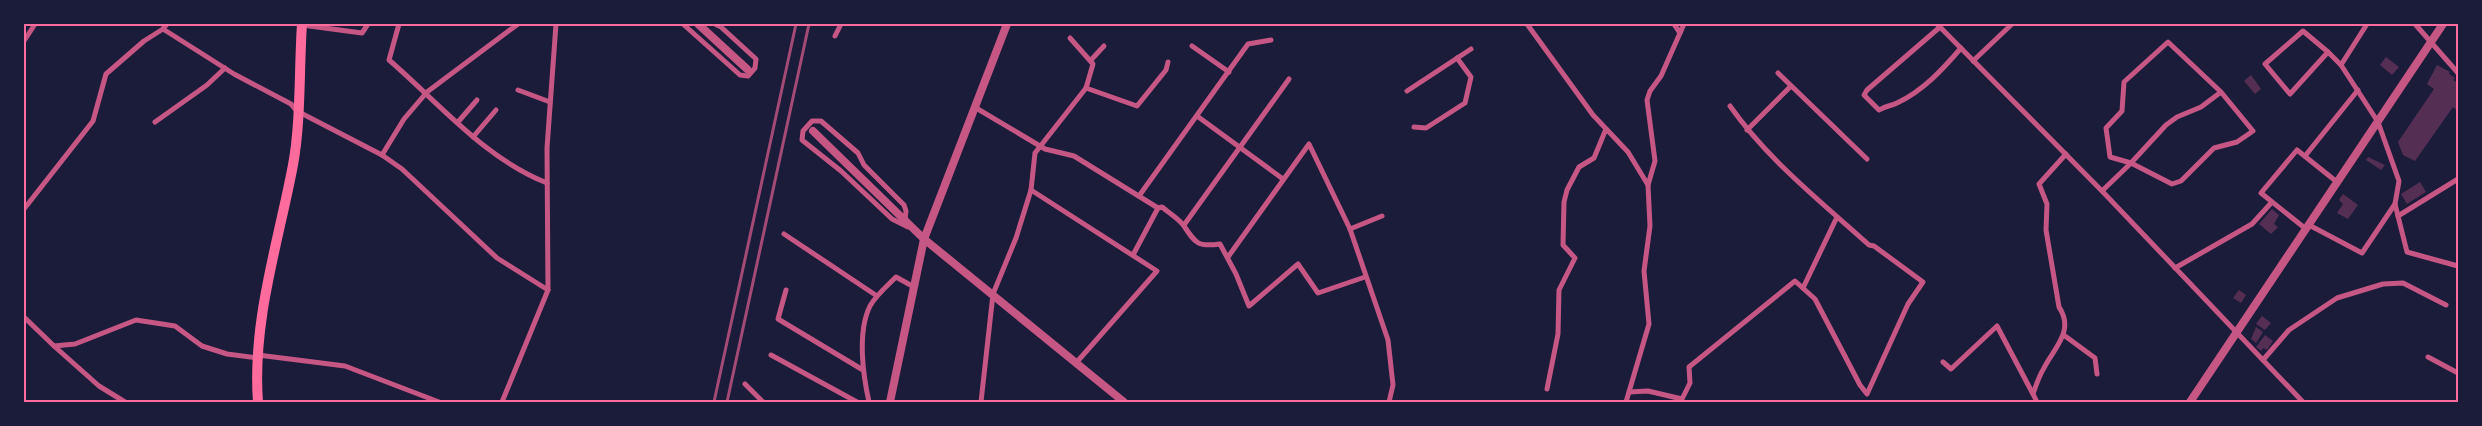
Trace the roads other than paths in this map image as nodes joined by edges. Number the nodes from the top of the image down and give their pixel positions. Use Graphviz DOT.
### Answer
graph roads {
  1 [pos="35,24"];
  2 [pos="167,24"];
  3 [pos="302,24"];
  4 [pos="368,24"];
  5 [pos="399,24"];
  6 [pos="518,24"];
  7 [pos="556,24"];
  8 [pos="682,24"];
  9 [pos="698,24"];
  10 [pos="715,24"];
  11 [pos="841,24"];
  12 [pos="1006,24"];
  13 [pos="1527,24"];
  14 [pos="1674,24"];
  15 [pos="1684,24"];
  16 [pos="2012,24"];
  17 [pos="2367,24"];
  18 [pos="2416,24"];
  19 [pos="2443,24"];
  20 [pos="1938,25"];
  21 [pos="163,29"];
  22 [pos="1680,33"];
  23 [pos="835,36"];
  24 [pos="1070,38"];
  25 [pos="1271,40"];
  26 [pos="24,41"];
  27 [pos="2431,42"];
  28 [pos="1104,46"];
  29 [pos="1192,46"];
  30 [pos="1961,48"];
  31 [pos="1471,49"];
  32 [pos="2328,52"];
  33 [pos="1457,58"];
  34 [pos="1091,60"];
  35 [pos="1973,61"];
  36 [pos="1168,62"];
  37 [pos="2341,65"];
  38 [pos="225,68"];
  39 [pos="747,68"];
  40 [pos="1229,72"];
  41 [pos="1778,73"];
  42 [pos="2458,73"];
  43 [pos="1289,79"];
  44 [pos="1791,86"];
  45 [pos="1086,88"];
  46 [pos="518,90"];
  47 [pos="2358,90"];
  48 [pos="1408,91"];
  49 [pos="427,92"];
  50 [pos="2221,92"];
  51 [pos="477,100"];
  52 [pos="550,102"];
  53 [pos="1730,106"];
  54 [pos="976,108"];
  55 [pos="297,110"];
  56 [pos="496,110"];
  57 [pos="1197,116"];
  58 [pos="155,122"];
  59 [pos="458,122"];
  60 [pos="2378,122"];
  61 [pos="1414,126"];
  62 [pos="1606,129"];
  63 [pos="1747,130"];
  64 [pos="813,131"];
  65 [pos="473,137"];
  66 [pos="1040,144"];
  67 [pos="1240,148"];
  68 [pos="2066,154"];
  69 [pos="382,155"];
  70 [pos="2305,156"];
  71 [pos="1867,159"];
  72 [pos="2131,163"];
  73 [pos="1283,179"];
  74 [pos="2458,179"];
  75 [pos="2337,182"];
  76 [pos="547,183"];
  77 [pos="1648,185"];
  78 [pos="1031,190"];
  79 [pos="2102,191"];
  80 [pos="1139,196"];
  81 [pos="2272,202"];
  82 [pos="2395,204"];
  83 [pos="1158,208"];
  84 [pos="24,209"];
  85 [pos="1382,216"];
  86 [pos="2398,216"];
  87 [pos="1837,217"];
  88 [pos="904,220"];
  89 [pos="1184,226"];
  90 [pos="2307,227"];
  91 [pos="913,229"];
  92 [pos="1350,229"];
  93 [pos="784,234"];
  94 [pos="924,238"];
  95 [pos="1133,255"];
  96 [pos="1228,256"];
  97 [pos="2458,266"];
  98 [pos="2175,268"];
  99 [pos="1365,277"];
  100 [pos="914,287"];
  101 [pos="1803,288"];
  102 [pos="548,290"];
  103 [pos="786,290"];
  104 [pos="993,294"];
  105 [pos="878,296"];
  106 [pos="2446,305"];
  107 [pos="24,317"];
  108 [pos="2237,332"];
  109 [pos="2065,336"];
  110 [pos="54,346"];
  111 [pos="771,355"];
  112 [pos="258,356"];
  113 [pos="2428,357"];
  114 [pos="2263,360"];
  115 [pos="1943,362"];
  116 [pos="1076,363"];
  117 [pos="863,370"];
  118 [pos="2458,372"];
  119 [pos="2097,374"];
  120 [pos="745,384"];
  121 [pos="1547,389"];
  122 [pos="1629,392"];
  123 [pos="2033,394"];
  124 [pos="1682,399"];
  125 [pos="125,402"];
  126 [pos="258,402"];
  127 [pos="439,402"];
  128 [pos="502,402"];
  129 [pos="763,402"];
  130 [pos="857,402"];
  131 [pos="870,402"];
  132 [pos="890,402"];
  133 [pos="981,402"];
  134 [pos="1124,402"];
  135 [pos="1389,402"];
  136 [pos="1626,402"];
  137 [pos="1687,402"];
  138 [pos="2037,402"];
  139 [pos="2190,402"];
  140 [pos="2303,402"];
  1 -- 26 [label="street"];
  2 -- 21 [label="street"];
  3 -- 4 [label="street"];
  3 -- 55 [label="highway"];
  5 -- 49 [label="street"];
  6 -- 49 [label="street"];
  7 -- 52 [label="street"];
  8 -- 10 [label="street"];
  9 -- 39 [label="street"];
  11 -- 23 [label="street"];
  12 -- 54 [label="street"];
  13 -- 62 [label="street"];
  14 -- 22 [label="street"];
  15 -- 22 [label="street"];
  16 -- 35 [label="street"];
  17 -- 37 [label="street"];
  18 -- 27 [label="street"];
  19 -- 27 [label="street"];
  20 -- 30 [label="street"];
  20 -- 30 [label="street"];
  21 -- 38 [label="street"];
  21 -- 84 [label="street"];
  22 -- 77 [label="street"];
  24 -- 34 [label="street"];
  25 -- 40 [label="street"];
  27 -- 42 [label="street"];
  27 -- 60 [label="street"];
  28 -- 34 [label="street"];
  29 -- 40 [label="street"];
  30 -- 35 [label="street"];
  31 -- 33 [label="street"];
  32 -- 32 [label="street"];
  32 -- 37 [label="street"];
  33 -- 48 [label="street"];
  33 -- 61 [label="street"];
  34 -- 45 [label="street"];
  35 -- 68 [label="street"];
  36 -- 45 [label="street"];
  37 -- 47 [label="street"];
  38 -- 55 [label="street"];
  38 -- 58 [label="street"];
  40 -- 57 [label="street"];
  41 -- 44 [label="street"];
  43 -- 67 [label="street"];
  44 -- 63 [label="street"];
  44 -- 71 [label="street"];
  45 -- 66 [label="street"];
  46 -- 52 [label="street"];
  47 -- 60 [label="street"];
  47 -- 70 [label="street"];
  49 -- 59 [label="street"];
  49 -- 69 [label="street"];
  50 -- 72 [label="street"];
  50 -- 72 [label="street"];
  50 -- 72 [label="street"];
  51 -- 59 [label="street"];
  52 -- 76 [label="street"];
  53 -- 63 [label="street"];
  54 -- 66 [label="street"];
  54 -- 94 [label="street"];
  55 -- 69 [label="street"];
  55 -- 112 [label="highway"];
  56 -- 65 [label="street"];
  57 -- 67 [label="street"];
  57 -- 80 [label="street"];
  59 -- 65 [label="street"];
  60 -- 75 [label="street"];
  60 -- 82 [label="street"];
  62 -- 77 [label="street"];
  62 -- 121 [label="street"];
  63 -- 87 [label="street"];
  64 -- 88 [label="street"];
  65 -- 76 [label="street"];
  66 -- 78 [label="street"];
  66 -- 80 [label="street"];
  67 -- 73 [label="street"];
  67 -- 89 [label="street"];
  68 -- 79 [label="street"];
  68 -- 109 [label="street"];
  69 -- 102 [label="street"];
  70 -- 75 [label="street"];
  70 -- 81 [label="street"];
  72 -- 79 [label="street"];
  73 -- 92 [label="street"];
  73 -- 96 [label="street"];
  74 -- 86 [label="street"];
  75 -- 90 [label="street"];
  76 -- 102 [label="street"];
  77 -- 122 [label="street"];
  78 -- 95 [label="street"];
  78 -- 104 [label="street"];
  79 -- 98 [label="street"];
  80 -- 83 [label="street"];
  81 -- 90 [label="street"];
  81 -- 98 [label="street"];
  82 -- 86 [label="street"];
  82 -- 90 [label="street"];
  83 -- 89 [label="street"];
  83 -- 95 [label="street"];
  85 -- 92 [label="street"];
  86 -- 97 [label="street"];
  87 -- 101 [label="street"];
  87 -- 101 [label="street"];
  88 -- 91 [label="street"];
  88 -- 91 [label="street"];
  89 -- 96 [label="street"];
  90 -- 108 [label="street"];
  91 -- 94 [label="street"];
  92 -- 99 [label="street"];
  93 -- 105 [label="street"];
  94 -- 100 [label="street"];
  94 -- 104 [label="street"];
  95 -- 116 [label="street"];
  96 -- 99 [label="street"];
  98 -- 108 [label="street"];
  99 -- 135 [label="street"];
  100 -- 105 [label="street"];
  100 -- 132 [label="street"];
  101 -- 124 [label="street"];
  102 -- 128 [label="street"];
  103 -- 117 [label="street"];
  104 -- 116 [label="street"];
  104 -- 133 [label="street"];
  105 -- 117 [label="street"];
  106 -- 114 [label="street"];
  107 -- 110 [label="street"];
  108 -- 114 [label="street"];
  108 -- 139 [label="street"];
  109 -- 119 [label="street"];
  109 -- 123 [label="street"];
  110 -- 112 [label="street"];
  110 -- 125 [label="street"];
  111 -- 130 [label="street"];
  112 -- 126 [label="highway"];
  112 -- 127 [label="street"];
  113 -- 118 [label="street"];
  114 -- 140 [label="street"];
  115 -- 123 [label="street"];
  116 -- 134 [label="street"];
  117 -- 131 [label="street"];
  120 -- 129 [label="street"];
  122 -- 124 [label="street"];
  122 -- 136 [label="street"];
  123 -- 138 [label="street"];
  124 -- 137 [label="street"];
}
